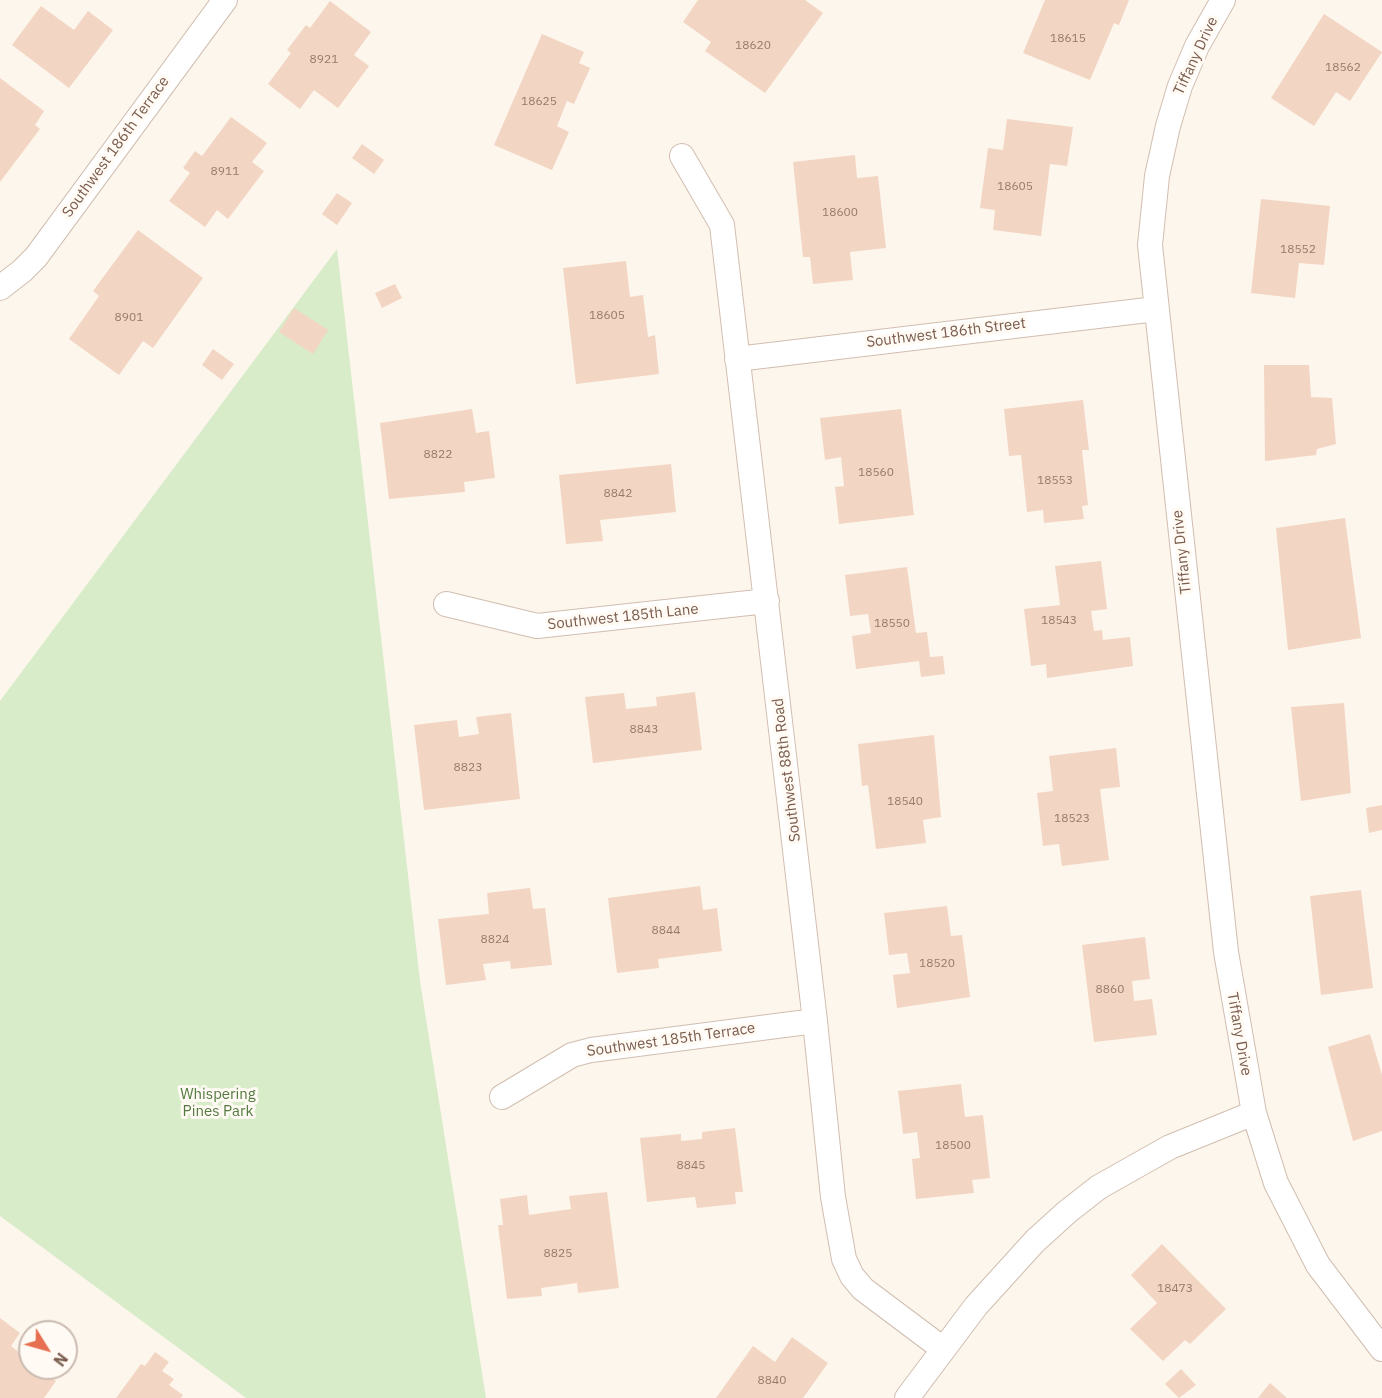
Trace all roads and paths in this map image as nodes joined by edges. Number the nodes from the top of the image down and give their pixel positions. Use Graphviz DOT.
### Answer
graph roads {
  1 [pos="225,0"];
  2 [pos="1223,0"];
  3 [pos="682,156"];
  4 [pos="0,288"];
  5 [pos="1156,309"];
  6 [pos="737,359"];
  7 [pos="767,601"];
  8 [pos="446,604"];
  9 [pos="816,1021"];
  10 [pos="502,1097"];
  11 [pos="1254,1113"];
  12 [pos="1382,1349"];
  13 [pos="943,1350"];
  14 [pos="907,1398"];
  1 -- 4 [label="street, Southwest 186th Terrace"];
  2 -- 5 [label="street, Tiffany Drive"];
  3 -- 6 [label="street, Southwest 88th Road"];
  5 -- 6 [label="street, Southwest 186th Street"];
  5 -- 11 [label="street, Tiffany Drive"];
  6 -- 7 [label="street, Southwest 88th Road"];
  7 -- 8 [label="street, Southwest 185th Lane"];
  7 -- 9 [label="street, Southwest 88th Road"];
  9 -- 10 [label="street, Southwest 185th Terrace"];
  9 -- 13 [label="street, Southwest 88th Road"];
  11 -- 12 [label="street, Tiffany Drive"];
  11 -- 13 [label="street"];
  13 -- 14 [label="street"];
}
